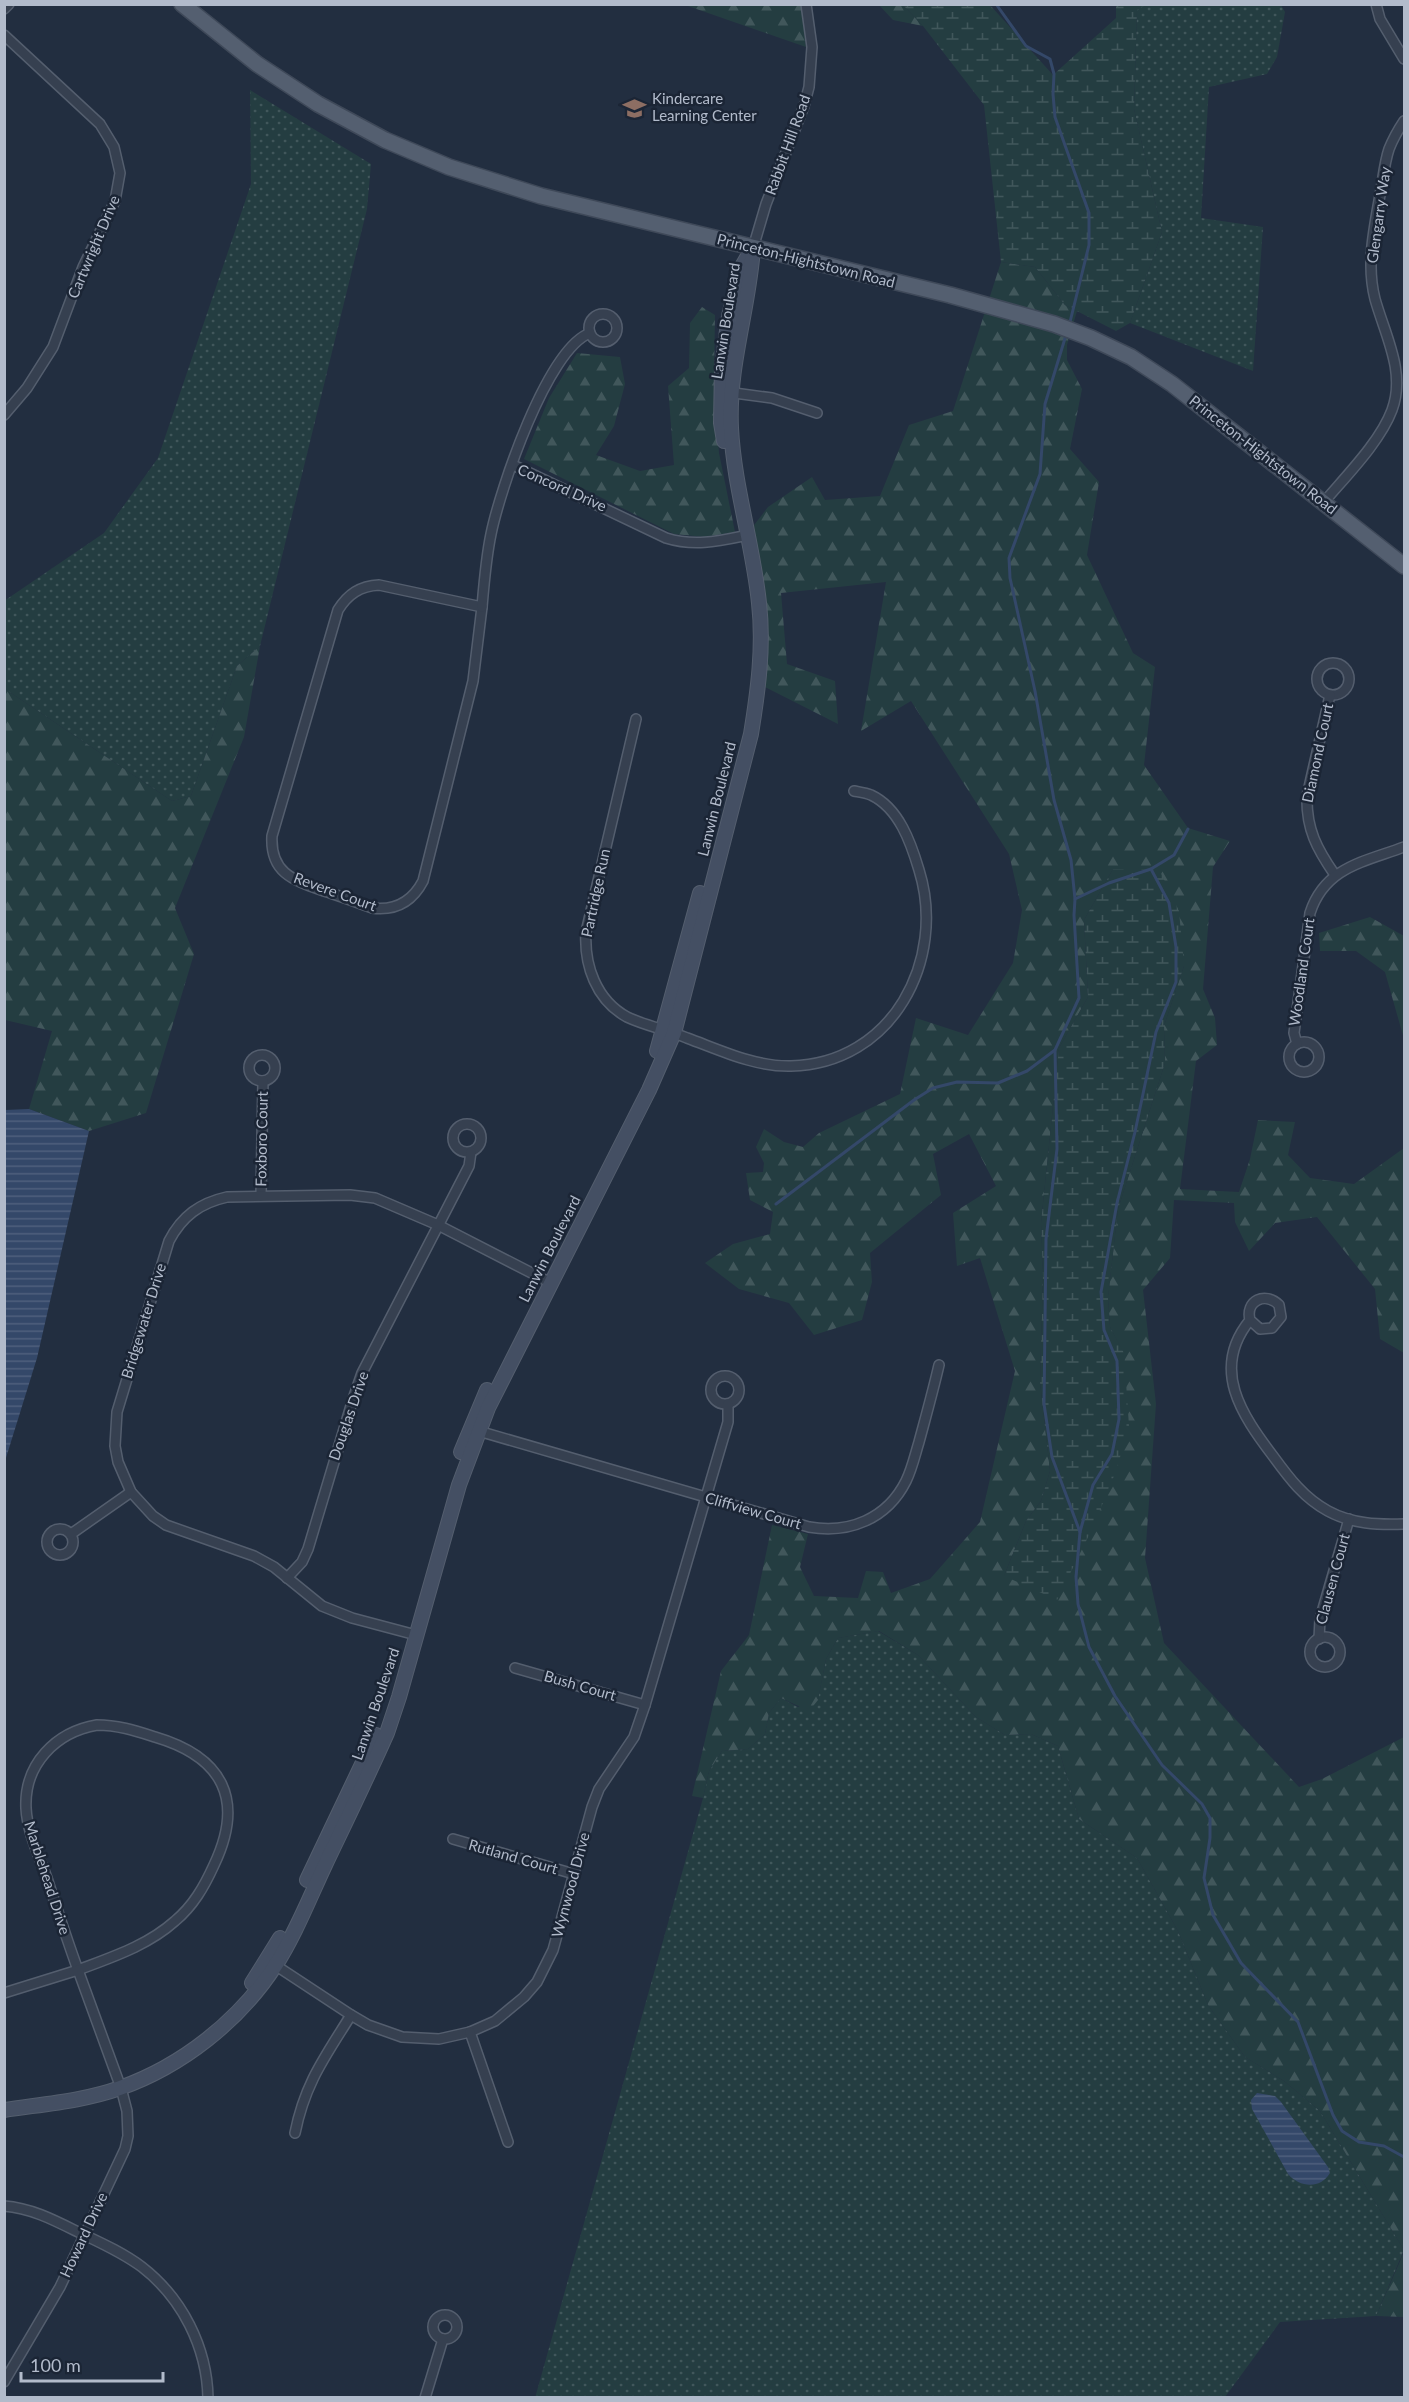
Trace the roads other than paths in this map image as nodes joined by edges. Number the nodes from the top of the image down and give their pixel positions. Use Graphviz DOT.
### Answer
graph roads {
  1 [pos="9,4"];
  2 [pos="182,4"];
  3 [pos="807,4"];
  4 [pos="1376,4"];
  5 [pos="4,9"];
  6 [pos="4,35"];
  7 [pos="1404,59"];
  8 [pos="1404,121"];
  9 [pos="753,248"];
  10 [pos="590,333"];
  11 [pos="726,392"];
  12 [pos="1396,393"];
  13 [pos="1404,400"];
  14 [pos="817,413"];
  15 [pos="4,414"];
  16 [pos="513,465"];
  17 [pos="1324,502"];
  18 [pos="744,536"];
  19 [pos="1404,566"];
  20 [pos="482,607"];
  21 [pos="1330,695"];
  22 [pos="636,719"];
  23 [pos="854,791"];
  24 [pos="1404,847"];
  25 [pos="1335,875"];
  26 [pos="669,1031"];
  27 [pos="1297,1044"];
  28 [pos="263,1082"];
  29 [pos="471,1152"];
  30 [pos="261,1196"];
  31 [pos="438,1225"];
  32 [pos="547,1280"];
  33 [pos="1250,1320"];
  34 [pos="939,1365"];
  35 [pos="728,1404"];
  36 [pos="474,1430"];
  37 [pos="131,1492"];
  38 [pos="707,1498"];
  39 [pos="1349,1519"];
  40 [pos="1404,1524"];
  41 [pos="71,1534"];
  42 [pos="287,1578"];
  43 [pos="412,1634"];
  44 [pos="1319,1639"];
  45 [pos="515,1668"];
  46 [pos="645,1705"];
  47 [pos="453,1839"];
  48 [pos="574,1874"];
  49 [pos="271,1963"];
  50 [pos="78,1970"];
  51 [pos="4,1993"];
  52 [pos="351,2015"];
  53 [pos="470,2032"];
  54 [pos="119,2083"];
  55 [pos="4,2102"];
  56 [pos="4,2110"];
  57 [pos="295,2133"];
  58 [pos="508,2142"];
  59 [pos="4,2206"];
  60 [pos="83,2234"];
  61 [pos="443,2339"];
  62 [pos="4,2382"];
  63 [pos="208,2397"];
  64 [pos="425,2397"];
  1 -- 5 [label="street"];
  2 -- 9 [label="main road, Princeton-Hightstown Road"];
  3 -- 9 [label="street, Rabbit Hill Road"];
  4 -- 7 [label="street"];
  6 -- 15 [label="street, Cartwright Drive"];
  8 -- 12 [label="street, Glengarry Way"];
  9 -- 11 [label="street, Lanwin Boulevard"];
  9 -- 17 [label="main road, Princeton-Hightstown Road"];
  10 -- 16 [label="street"];
  11 -- 14 [label="street"];
  11 -- 18 [label="street, Lanwin Boulevard"];
  12 -- 13 [label="street"];
  12 -- 17 [label="street, Glengarry Way"];
  16 -- 18 [label="street, Concord Drive"];
  16 -- 20 [label="street, Concord Drive"];
  17 -- 19 [label="main road, Princeton-Hightstown Road"];
  18 -- 26 [label="street, Lanwin Boulevard"];
  20 -- 20 [label="street, Revere Court"];
  21 -- 25 [label="street, Diamond Court"];
  22 -- 26 [label="street, Partridge Run"];
  23 -- 26 [label="street, Partridge Run"];
  24 -- 25 [label="street, Woodland Court"];
  25 -- 27 [label="street, Woodland Court"];
  26 -- 32 [label="street, Lanwin Boulevard"];
  28 -- 30 [label="street, Foxboro Court"];
  29 -- 31 [label="street, Douglas Drive"];
  30 -- 31 [label="street, Bridgewater Drive"];
  30 -- 37 [label="street, Bridgewater Drive"];
  31 -- 32 [label="street, Bridgewater Drive"];
  31 -- 42 [label="street, Douglas Drive"];
  32 -- 36 [label="street, Lanwin Boulevard"];
  33 -- 39 [label="street"];
  34 -- 38 [label="street, Cliffview Court"];
  35 -- 38 [label="street, Wynwood Drive"];
  36 -- 38 [label="street, Cliffview Court"];
  36 -- 43 [label="street, Lanwin Boulevard"];
  37 -- 41 [label="street"];
  37 -- 42 [label="street, Bridgewater Drive"];
  38 -- 46 [label="street, Wynwood Drive"];
  39 -- 40 [label="street"];
  39 -- 44 [label="street, Clausen Court"];
  42 -- 43 [label="street, Bridgewater Drive"];
  43 -- 49 [label="street, Lanwin Boulevard"];
  45 -- 46 [label="street, Bush Court"];
  46 -- 48 [label="street, Wynwood Drive"];
  47 -- 48 [label="street, Rutland Court"];
  48 -- 53 [label="street, Wynwood Drive"];
  49 -- 52 [label="street, Wynwood Drive"];
  49 -- 54 [label="street, Lanwin Boulevard"];
  50 -- 50 [label="street, Marblehead Drive"];
  50 -- 51 [label="street"];
  50 -- 54 [label="street, Marblehead Drive"];
  52 -- 53 [label="street, Wynwood Drive"];
  52 -- 57 [label="street"];
  53 -- 58 [label="street"];
  54 -- 55 [label="street, Lanwin Boulevard"];
  54 -- 56 [label="street, Lanwin Boulevard"];
  54 -- 60 [label="street, Howard Drive"];
  59 -- 60 [label="street"];
  60 -- 62 [label="street, Howard Drive"];
  60 -- 63 [label="street"];
  61 -- 64 [label="street"];
}
